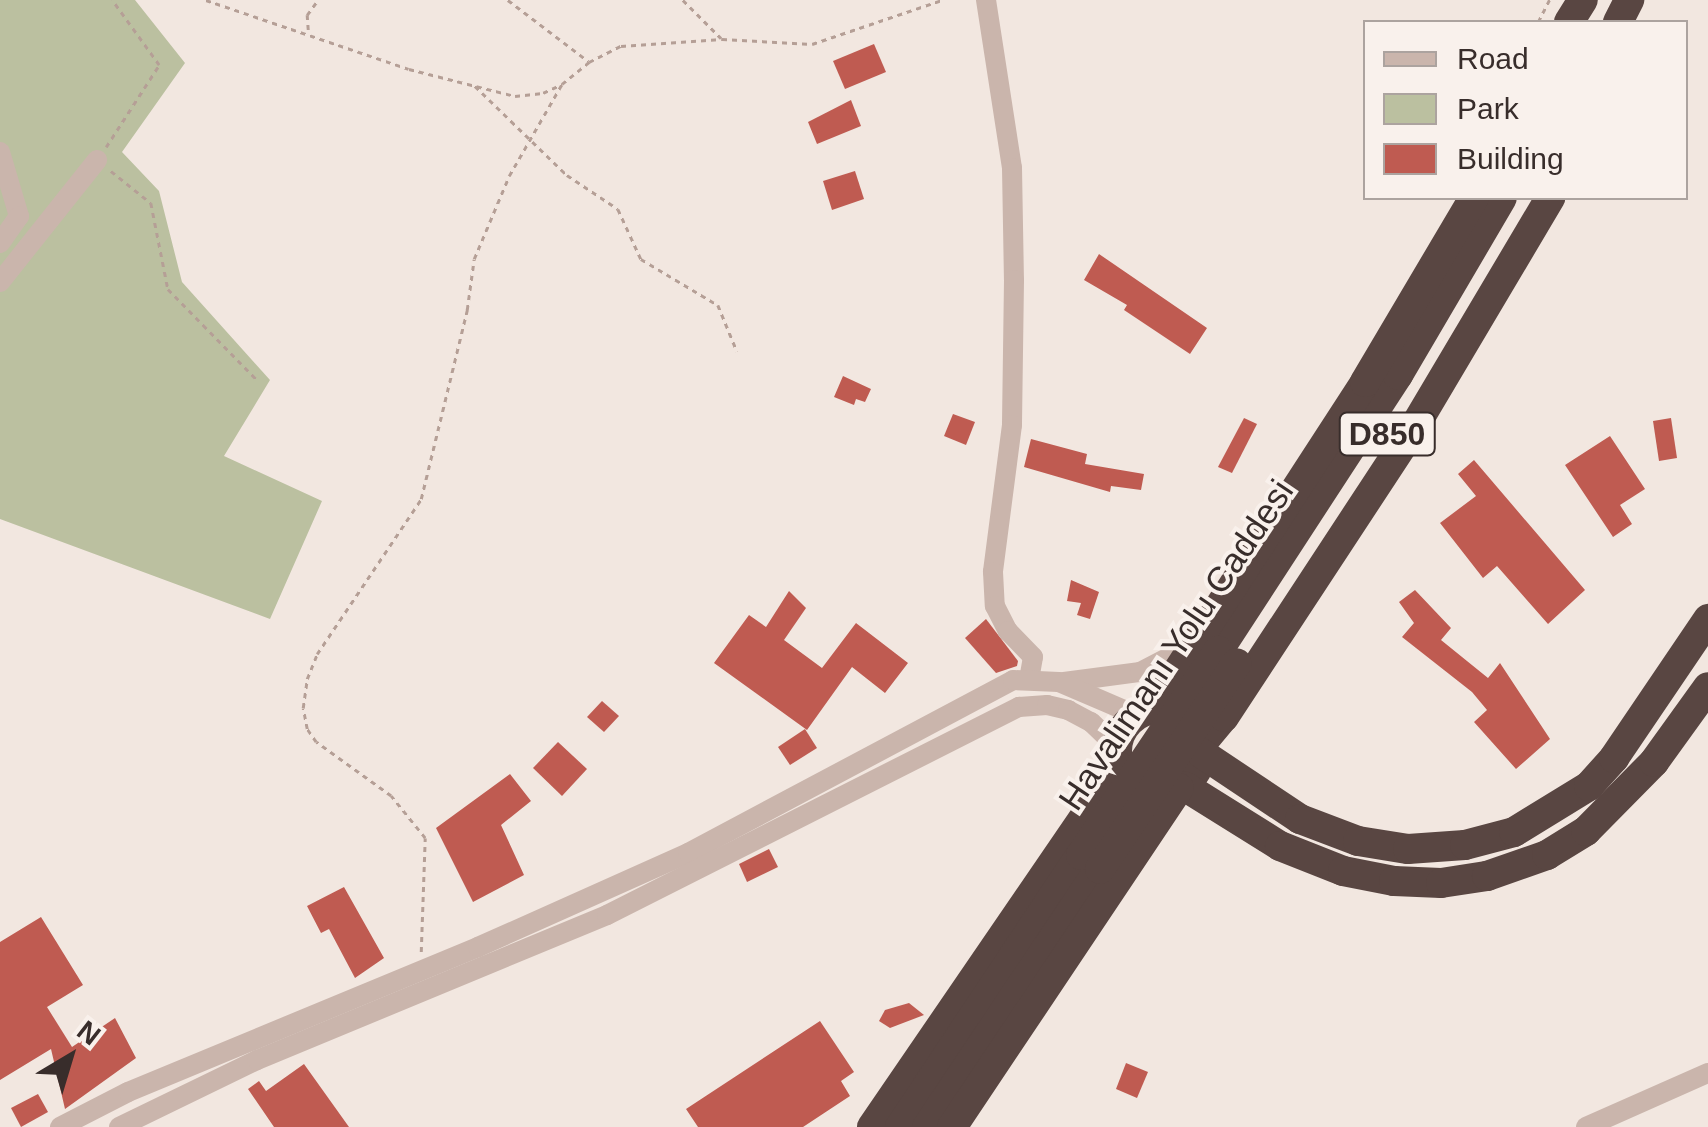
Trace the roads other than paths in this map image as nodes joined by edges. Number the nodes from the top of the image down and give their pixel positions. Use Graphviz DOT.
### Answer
graph roads {
  1 [pos="986,0"];
  2 [pos="2,157"];
  3 [pos="97,160"];
  4 [pos="1473,200"];
  5 [pos="1501,200"];
  6 [pos="1526,200"];
  7 [pos="1549,200"];
  8 [pos="0,243"];
  9 [pos="0,282"];
  10 [pos="1708,619"];
  11 [pos="1219,648"];
  12 [pos="1029,678"];
  13 [pos="1059,682"];
  14 [pos="1708,687"];
  15 [pos="1145,712"];
  16 [pos="1201,749"];
  17 [pos="1118,756"];
  18 [pos="1181,787"];
  19 [pos="1091,862"];
  20 [pos="1708,1073"];
  21 [pos="60,1127"];
  22 [pos="119,1127"];
  23 [pos="872,1127"];
  24 [pos="900,1127"];
  25 [pos="926,1127"];
  26 [pos="952,1127"];
  27 [pos="1586,1127"];
  1 -- 12 [label="street"];
  2 -- 8 [label="street"];
  3 -- 9 [label="street"];
  4 -- 11 [label="highway"];
  5 -- 11 [label="highway, Havalimanı Yolu Caddesi / D850"];
  6 -- 11 [label="highway, Havalimanı Yolu Caddesi / D850"];
  7 -- 16 [label="highway"];
  10 -- 16 [label="highway"];
  11 -- 13 [label="street"];
  11 -- 15 [label="highway"];
  11 -- 19 [label="highway, Havalimanı Yolu Caddesi / D850, bridge"];
  12 -- 13 [label="street"];
  12 -- 21 [label="street"];
  13 -- 15 [label="street"];
  14 -- 18 [label="highway"];
  15 -- 16 [label="highway"];
  15 -- 17 [label="highway"];
  16 -- 18 [label="highway"];
  17 -- 18 [label="highway"];
  17 -- 22 [label="street"];
  17 -- 23 [label="highway"];
  18 -- 26 [label="highway"];
  19 -- 24 [label="highway, Havalimanı Yolu Caddesi / D850"];
  19 -- 25 [label="highway, Havalimanı Yolu Caddesi / D850"];
  20 -- 27 [label="street"];
}
